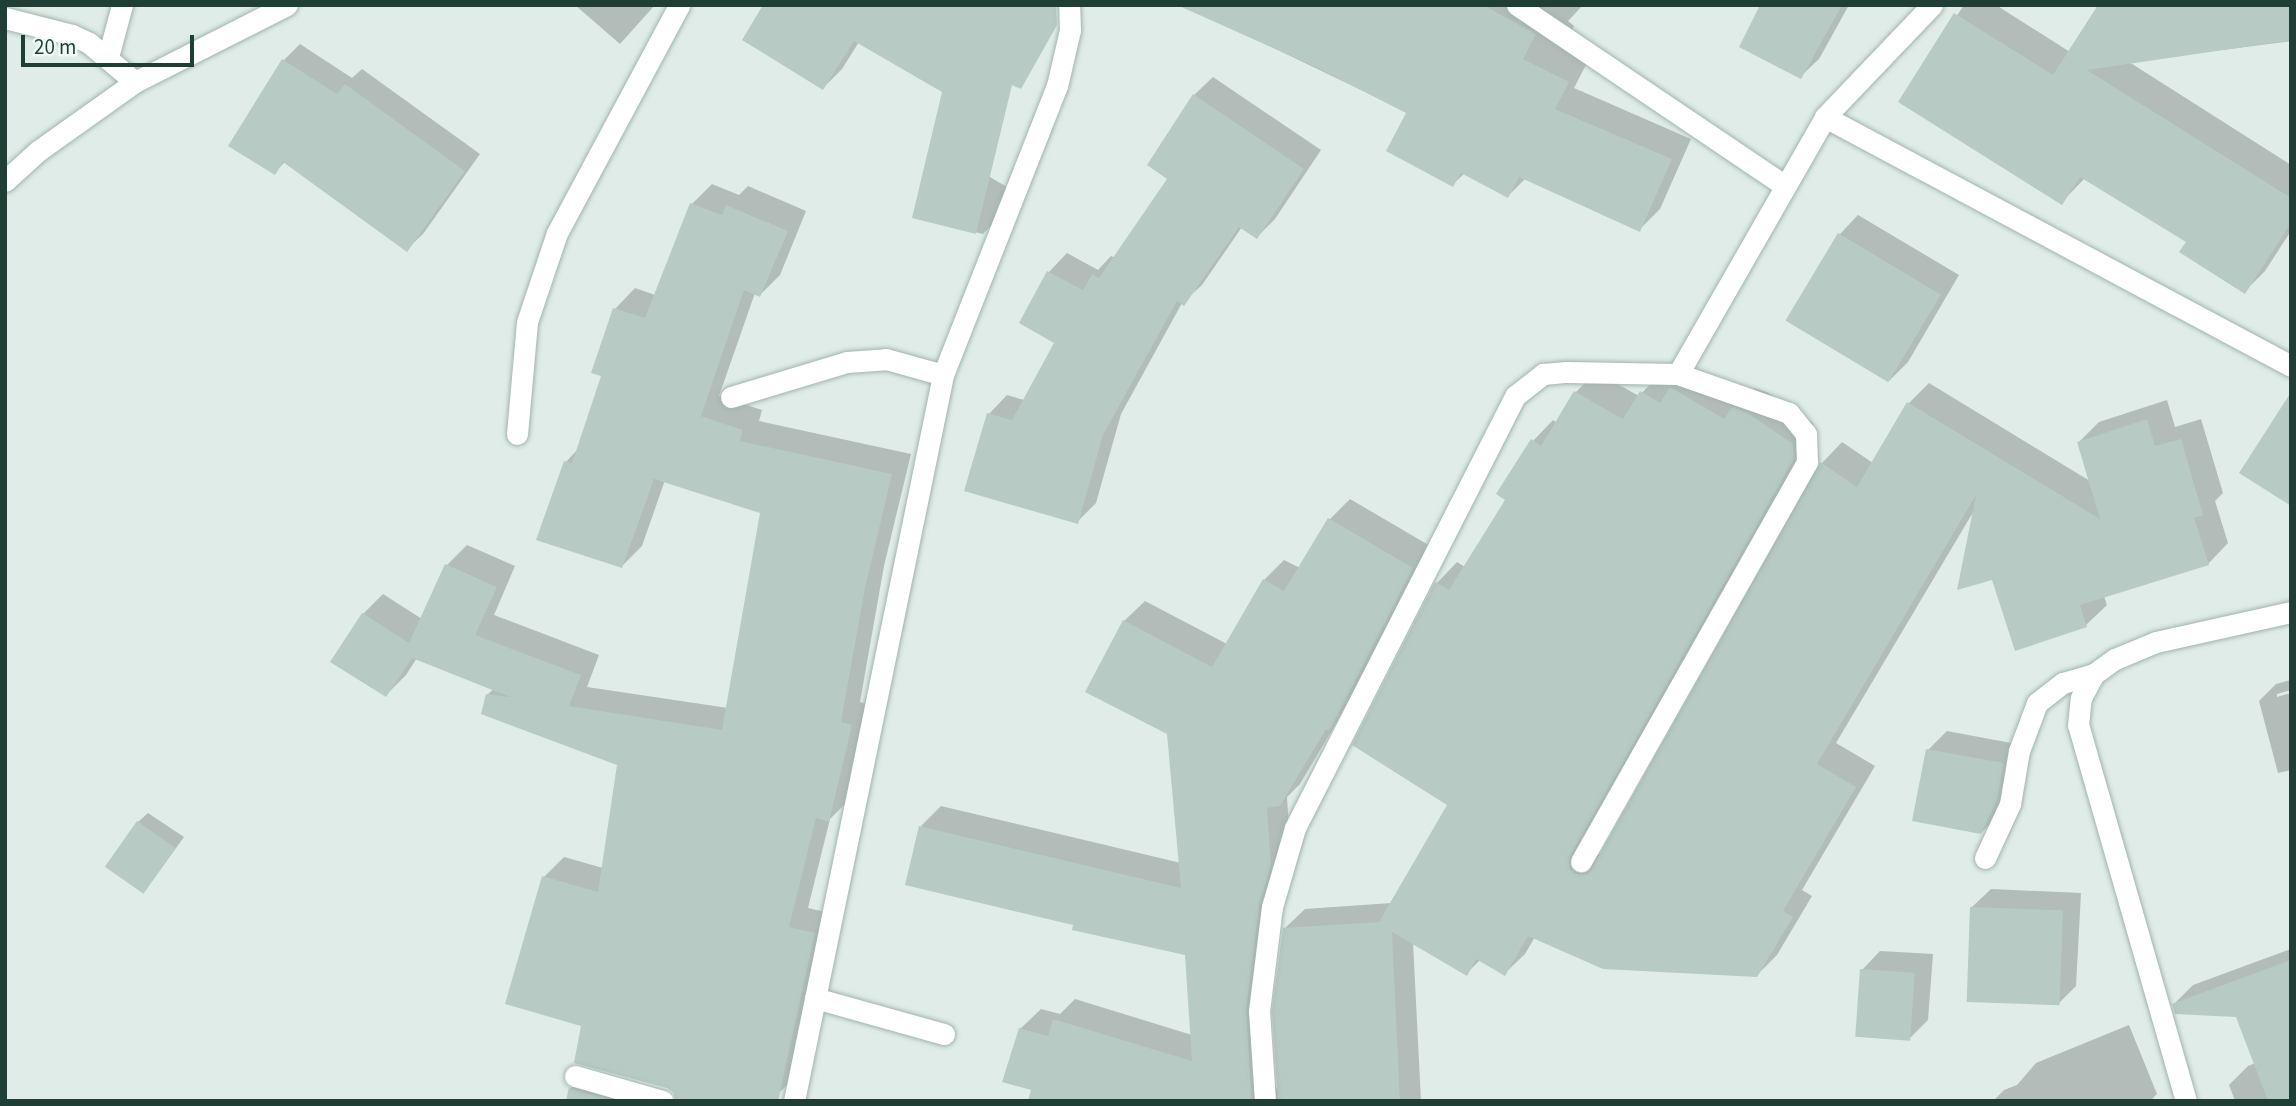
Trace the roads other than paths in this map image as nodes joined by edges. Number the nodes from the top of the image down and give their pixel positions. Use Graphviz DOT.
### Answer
graph roads {
  1 [pos="122,5"];
  2 [pos="287,5"];
  3 [pos="679,5"];
  4 [pos="1069,5"];
  5 [pos="1517,5"];
  6 [pos="1932,5"];
  7 [pos="5,18"];
  8 [pos="108,57"];
  9 [pos="135,82"];
  10 [pos="1825,117"];
  11 [pos="5,181"];
  12 [pos="1784,185"];
  13 [pos="2291,366"];
  14 [pos="1678,374"];
  15 [pos="943,375"];
  16 [pos="731,397"];
  17 [pos="517,433"];
  18 [pos="2291,612"];
  19 [pos="2094,674"];
  20 [pos="1985,858"];
  21 [pos="1581,862"];
  22 [pos="815,998"];
  23 [pos="944,1034"];
  24 [pos="575,1076"];
  25 [pos="663,1101"];
  26 [pos="794,1101"];
  27 [pos="1265,1101"];
  28 [pos="2186,1101"];
  1 -- 8 [label="street"];
  2 -- 9 [label="street"];
  3 -- 17 [label="street"];
  4 -- 15 [label="street"];
  5 -- 12 [label="street"];
  6 -- 10 [label="street"];
  7 -- 8 [label="street"];
  8 -- 9 [label="street"];
  9 -- 11 [label="street"];
  10 -- 12 [label="street"];
  10 -- 13 [label="street"];
  12 -- 14 [label="street"];
  14 -- 21 [label="street"];
  14 -- 27 [label="street"];
  15 -- 16 [label="street"];
  15 -- 22 [label="street"];
  18 -- 19 [label="street"];
  19 -- 20 [label="street"];
  19 -- 28 [label="street"];
  22 -- 23 [label="street"];
  22 -- 26 [label="street"];
  24 -- 25 [label="street"];
}
